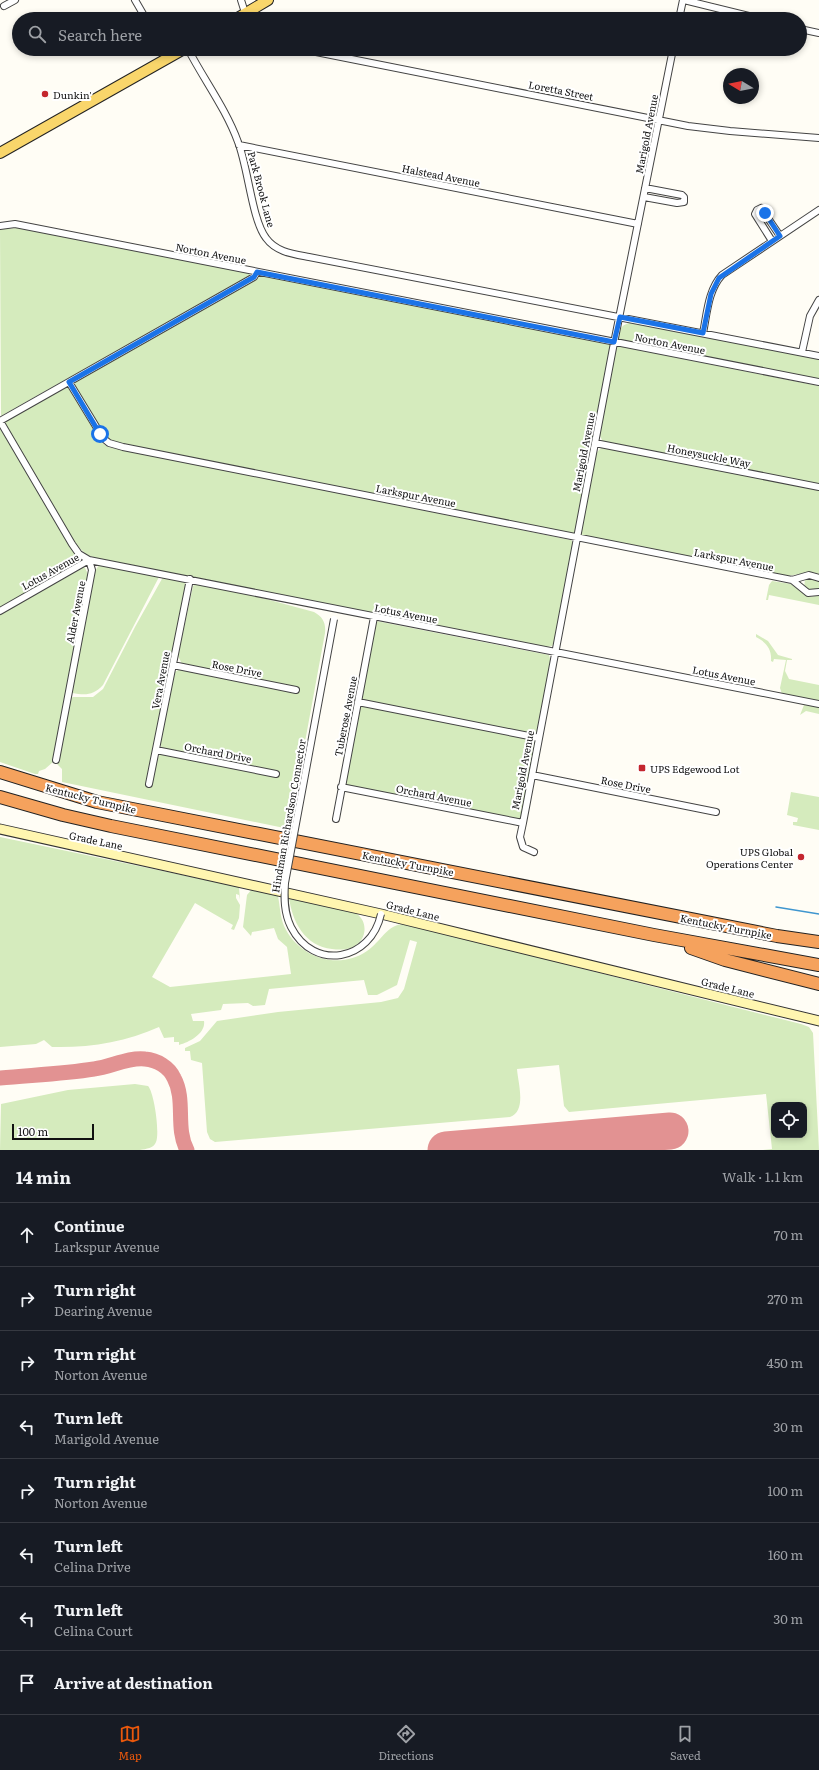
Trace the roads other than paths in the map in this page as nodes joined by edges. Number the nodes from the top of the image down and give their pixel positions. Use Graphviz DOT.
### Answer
graph roads {
  1 [pos="15,0"];
  2 [pos="135,0"];
  3 [pos="241,0"];
  4 [pos="268,0"];
  5 [pos="683,0"];
  6 [pos="4,6"];
  7 [pos="142,12"];
  8 [pos="246,12"];
  9 [pos="252,12"];
  10 [pos="680,12"];
  11 [pos="732,12"];
  12 [pos="807,30"];
  13 [pos="818,31"];
  14 [pos="160,56"];
  15 [pos="192,56"];
  16 [pos="336,56"];
  17 [pos="672,56"];
  18 [pos="659,120"];
  19 [pos="819,138"];
  20 [pos="239,144"];
  21 [pos="0,153"];
  22 [pos="645,188"];
  23 [pos="644,197"];
  24 [pos="819,210"];
  25 [pos="638,224"];
  26 [pos="0,226"];
  27 [pos="780,236"];
  28 [pos="772,241"];
  29 [pos="298,255"];
  30 [pos="257,272"];
  31 [pos="819,300"];
  32 [pos="620,317"];
  33 [pos="703,333"];
  34 [pos="614,342"];
  35 [pos="802,352"];
  36 [pos="819,356"];
  37 [pos="69,382"];
  38 [pos="819,382"];
  39 [pos="0,421"];
  40 [pos="595,443"];
  41 [pos="819,487"];
  42 [pos="577,538"];
  43 [pos="89,560"];
  44 [pos="819,578"];
  45 [pos="190,579"];
  46 [pos="792,580"];
  47 [pos="819,592"];
  48 [pos="336,610"];
  49 [pos="0,611"];
  50 [pos="374,617"];
  51 [pos="555,652"];
  52 [pos="173,665"];
  53 [pos="296,690"];
  54 [pos="358,702"];
  55 [pos="819,704"];
  56 [pos="539,738"];
  57 [pos="156,750"];
  58 [pos="56,760"];
  59 [pos="0,772"];
  60 [pos="276,774"];
  61 [pos="532,775"];
  62 [pos="149,784"];
  63 [pos="342,787"];
  64 [pos="0,797"];
  65 [pos="716,812"];
  66 [pos="336,819"];
  67 [pos="523,823"];
  68 [pos="0,829"];
  69 [pos="534,852"];
  70 [pos="381,914"];
  71 [pos="654,935"];
  72 [pos="819,942"];
  73 [pos="819,965"];
  74 [pos="819,984"];
  75 [pos="819,1021"];
  1 -- 6 [label="street"];
  2 -- 7 [label="street"];
  3 -- 8 [label="street"];
  4 -- 9 [label="main road"];
  5 -- 10 [label="street"];
  5 -- 11 [label="street"];
  12 -- 13 [label="street"];
  14 -- 21 [label="main road"];
  15 -- 20 [label="street, Park Brook Lane"];
  16 -- 18 [label="street, Loretta Street"];
  17 -- 18 [label="street, Marigold Avenue"];
  18 -- 19 [label="street, Loretta Street"];
  18 -- 22 [label="street, Marigold Avenue"];
  20 -- 25 [label="street, Halstead Avenue"];
  20 -- 29 [label="street, Park Brook Lane"];
  22 -- 23 [label="street, Marigold Avenue"];
  22 -- 23 [label="street"];
  23 -- 25 [label="street, Marigold Avenue"];
  24 -- 27 [label="street"];
  25 -- 32 [label="street, Marigold Avenue"];
  26 -- 30 [label="street, Norton Avenue"];
  27 -- 28 [label="street"];
  27 -- 28 [label="street"];
  28 -- 33 [label="street"];
  29 -- 32 [label="street, Norton Avenue"];
  30 -- 34 [label="street, Norton Avenue"];
  30 -- 37 [label="street"];
  31 -- 35 [label="street"];
  32 -- 33 [label="street, Norton Avenue"];
  32 -- 34 [label="street, Marigold Avenue"];
  33 -- 35 [label="street, Norton Avenue"];
  34 -- 38 [label="street, Norton Avenue"];
  34 -- 40 [label="street, Marigold Avenue"];
  35 -- 36 [label="street, Norton Avenue"];
  37 -- 39 [label="street"];
  37 -- 42 [label="street, Larkspur Avenue"];
  39 -- 43 [label="street"];
  40 -- 41 [label="street, Honeysuckle Way"];
  40 -- 42 [label="street, Marigold Avenue"];
  42 -- 46 [label="street, Larkspur Avenue"];
  42 -- 51 [label="street, Marigold Avenue"];
  43 -- 45 [label="street, Lotus Avenue"];
  43 -- 49 [label="street, Lotus Avenue"];
  43 -- 58 [label="street, Alder Avenue"];
  44 -- 46 [label="street, Larkspur Avenue"];
  45 -- 48 [label="street, Lotus Avenue"];
  45 -- 52 [label="street, Vera Avenue"];
  46 -- 47 [label="street, Larkspur Avenue"];
  48 -- 50 [label="street, Lotus Avenue"];
  48 -- 70 [label="street, Hindman Richardson Connector, bridge"];
  50 -- 51 [label="street, Lotus Avenue"];
  50 -- 54 [label="street, Tuberose Avenue"];
  51 -- 55 [label="street, Lotus Avenue"];
  51 -- 56 [label="street, Marigold Avenue"];
  52 -- 53 [label="street, Rose Drive"];
  52 -- 57 [label="street, Vera Avenue"];
  54 -- 56 [label="street"];
  54 -- 63 [label="street, Tuberose Avenue"];
  56 -- 61 [label="street, Marigold Avenue"];
  57 -- 60 [label="street, Orchard Drive"];
  57 -- 62 [label="street, Vera Avenue"];
  59 -- 72 [label="highway, Kentucky Turnpike"];
  61 -- 65 [label="street, Rose Drive"];
  61 -- 67 [label="street, Marigold Avenue"];
  63 -- 66 [label="street, Tuberose Avenue"];
  63 -- 67 [label="street, Orchard Avenue"];
  64 -- 71 [label="highway"];
  67 -- 69 [label="street, Marigold Avenue"];
  68 -- 70 [label="main road, Grade Lane"];
  70 -- 75 [label="main road, Grade Lane"];
  71 -- 73 [label="highway"];
  71 -- 74 [label="highway"];
}
